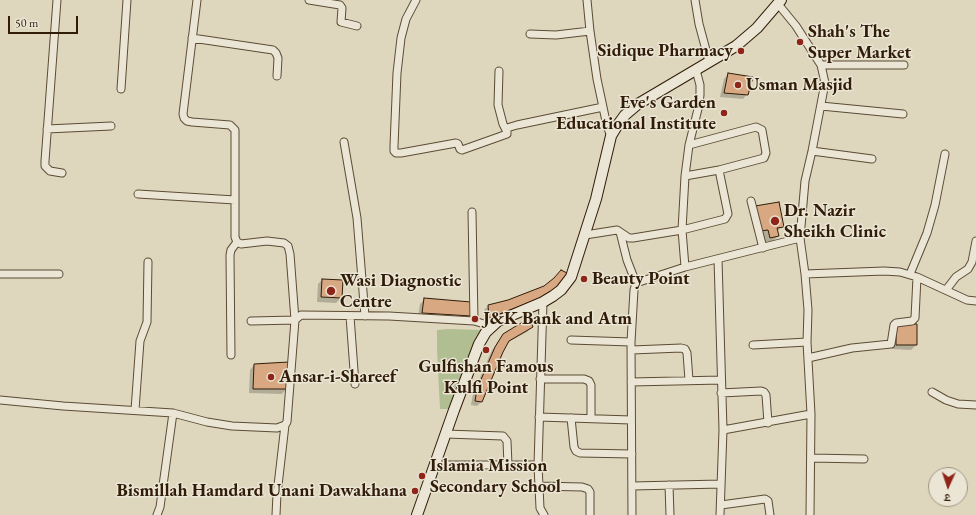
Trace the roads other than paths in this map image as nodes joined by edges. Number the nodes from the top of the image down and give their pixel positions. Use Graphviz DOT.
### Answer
graph roads {
  1 [pos="57,0"];
  2 [pos="127,0"];
  3 [pos="197,0"];
  4 [pos="309,0"];
  5 [pos="416,0"];
  6 [pos="588,0"];
  7 [pos="695,0"];
  8 [pos="780,2"];
  9 [pos="357,26"];
  10 [pos="590,31"];
  11 [pos="530,34"];
  12 [pos="192,38"];
  13 [pos="709,61"];
  14 [pos="821,65"];
  15 [pos="904,65"];
  16 [pos="696,70"];
  17 [pos="499,71"];
  18 [pos="277,76"];
  19 [pos="121,89"];
  20 [pos="821,106"];
  21 [pos="602,107"];
  22 [pos="903,114"];
  23 [pos="111,126"];
  24 [pos="48,128"];
  25 [pos="506,130"];
  26 [pos="612,136"];
  27 [pos="344,142"];
  28 [pos="689,145"];
  29 [pos="812,151"];
  30 [pos="945,154"];
  31 [pos="872,159"];
  32 [pos="719,170"];
  33 [pos="62,173"];
  34 [pos="685,176"];
  35 [pos="138,194"];
  36 [pos="235,200"];
  37 [pos="751,200"];
  38 [pos="472,212"];
  39 [pos="682,230"];
  40 [pos="620,232"];
  41 [pos="585,235"];
  42 [pos="800,238"];
  43 [pos="976,241"];
  44 [pos="237,242"];
  45 [pos="764,248"];
  46 [pos="718,259"];
  47 [pos="148,262"];
  48 [pos="685,267"];
  49 [pos="0,274"];
  50 [pos="59,274"];
  51 [pos="805,274"];
  52 [pos="910,274"];
  53 [pos="917,277"];
  54 [pos="636,282"];
  55 [pos="946,290"];
  56 [pos="976,301"];
  57 [pos="543,302"];
  58 [pos="350,316"];
  59 [pos="365,316"];
  60 [pos="295,320"];
  61 [pos="251,321"];
  62 [pos="474,321"];
  63 [pos="491,326"];
  64 [pos="571,340"];
  65 [pos="631,342"];
  66 [pos="807,342"];
  67 [pos="753,345"];
  68 [pos="632,350"];
  69 [pos="231,355"];
  70 [pos="808,358"];
  71 [pos="540,378"];
  72 [pos="689,380"];
  73 [pos="721,380"];
  74 [pos="631,382"];
  75 [pos="355,384"];
  76 [pos="932,392"];
  77 [pos="721,393"];
  78 [pos="0,400"];
  79 [pos="976,405"];
  80 [pos="135,410"];
  81 [pos="173,413"];
  82 [pos="811,414"];
  83 [pos="539,417"];
  84 [pos="572,418"];
  85 [pos="591,418"];
  86 [pos="631,420"];
  87 [pos="768,422"];
  88 [pos="285,426"];
  89 [pos="723,430"];
  90 [pos="446,434"];
  91 [pos="632,454"];
  92 [pos="811,458"];
  93 [pos="864,459"];
  94 [pos="435,465"];
  95 [pos="508,465"];
  96 [pos="538,466"];
  97 [pos="721,484"];
  98 [pos="669,485"];
  99 [pos="539,486"];
  100 [pos="632,486"];
  101 [pos="720,505"];
  102 [pos="541,513"];
  103 [pos="157,515"];
  104 [pos="276,515"];
  105 [pos="417,515"];
  106 [pos="590,515"];
  107 [pos="632,515"];
  108 [pos="670,515"];
  109 [pos="720,515"];
  110 [pos="770,515"];
  111 [pos="810,515"];
  1 -- 24 [label="street"];
  2 -- 19 [label="street"];
  3 -- 12 [label="street"];
  4 -- 9 [label="street"];
  5 -- 25 [label="street"];
  6 -- 10 [label="street"];
  7 -- 13 [label="street"];
  8 -- 13 [label="main road"];
  8 -- 14 [label="street"];
  10 -- 11 [label="street"];
  10 -- 21 [label="street"];
  12 -- 18 [label="street"];
  12 -- 36 [label="street"];
  13 -- 16 [label="main road"];
  14 -- 15 [label="street"];
  14 -- 20 [label="street"];
  16 -- 26 [label="main road"];
  16 -- 28 [label="street"];
  17 -- 25 [label="street"];
  20 -- 22 [label="street"];
  20 -- 29 [label="street"];
  21 -- 25 [label="street"];
  21 -- 26 [label="street"];
  23 -- 24 [label="street"];
  24 -- 33 [label="street"];
  26 -- 41 [label="main road"];
  27 -- 59 [label="street"];
  28 -- 32 [label="street"];
  28 -- 34 [label="street"];
  29 -- 31 [label="street"];
  29 -- 42 [label="street"];
  30 -- 52 [label="street"];
  32 -- 34 [label="street"];
  32 -- 39 [label="street"];
  34 -- 39 [label="street"];
  35 -- 36 [label="street"];
  36 -- 44 [label="street"];
  37 -- 45 [label="street"];
  38 -- 62 [label="street"];
  39 -- 40 [label="street"];
  39 -- 48 [label="street"];
  40 -- 41 [label="street"];
  40 -- 54 [label="street"];
  41 -- 57 [label="main road"];
  42 -- 45 [label="street"];
  42 -- 51 [label="street"];
  43 -- 55 [label="street"];
  44 -- 60 [label="street"];
  44 -- 69 [label="street"];
  45 -- 46 [label="street"];
  46 -- 48 [label="street"];
  46 -- 73 [label="street"];
  47 -- 80 [label="street"];
  48 -- 54 [label="street"];
  49 -- 50 [label="street"];
  51 -- 52 [label="street"];
  51 -- 66 [label="street"];
  52 -- 53 [label="street"];
  53 -- 55 [label="street"];
  53 -- 70 [label="street"];
  54 -- 65 [label="street"];
  55 -- 56 [label="street"];
  57 -- 63 [label="main road"];
  57 -- 71 [label="street"];
  58 -- 59 [label="street"];
  58 -- 60 [label="street"];
  58 -- 75 [label="street"];
  59 -- 62 [label="street"];
  60 -- 61 [label="street"];
  60 -- 88 [label="street"];
  62 -- 63 [label="street"];
  63 -- 90 [label="main road"];
  64 -- 65 [label="street"];
  65 -- 68 [label="street"];
  66 -- 67 [label="street"];
  66 -- 70 [label="street"];
  68 -- 72 [label="street"];
  68 -- 74 [label="street"];
  70 -- 82 [label="street"];
  71 -- 83 [label="street"];
  71 -- 85 [label="street"];
  72 -- 73 [label="street"];
  72 -- 74 [label="street"];
  73 -- 77 [label="street"];
  74 -- 86 [label="street"];
  76 -- 79 [label="street"];
  77 -- 87 [label="street"];
  77 -- 89 [label="street"];
  78 -- 80 [label="street"];
  80 -- 81 [label="street"];
  81 -- 88 [label="street"];
  81 -- 103 [label="street"];
  82 -- 87 [label="street"];
  82 -- 92 [label="street"];
  83 -- 84 [label="street"];
  83 -- 96 [label="street"];
  84 -- 85 [label="street"];
  84 -- 91 [label="street"];
  85 -- 86 [label="street"];
  86 -- 91 [label="street"];
  87 -- 89 [label="street"];
  88 -- 104 [label="street"];
  89 -- 97 [label="street"];
  90 -- 94 [label="main road"];
  90 -- 95 [label="street"];
  91 -- 100 [label="street"];
  92 -- 93 [label="street"];
  92 -- 111 [label="street"];
  94 -- 95 [label="street"];
  94 -- 105 [label="main road"];
  95 -- 96 [label="street"];
  96 -- 99 [label="street"];
  97 -- 98 [label="street"];
  97 -- 101 [label="street"];
  98 -- 100 [label="street"];
  98 -- 108 [label="street"];
  99 -- 102 [label="street"];
  99 -- 106 [label="street"];
  100 -- 107 [label="street"];
  101 -- 109 [label="street"];
  101 -- 110 [label="street"];
}
